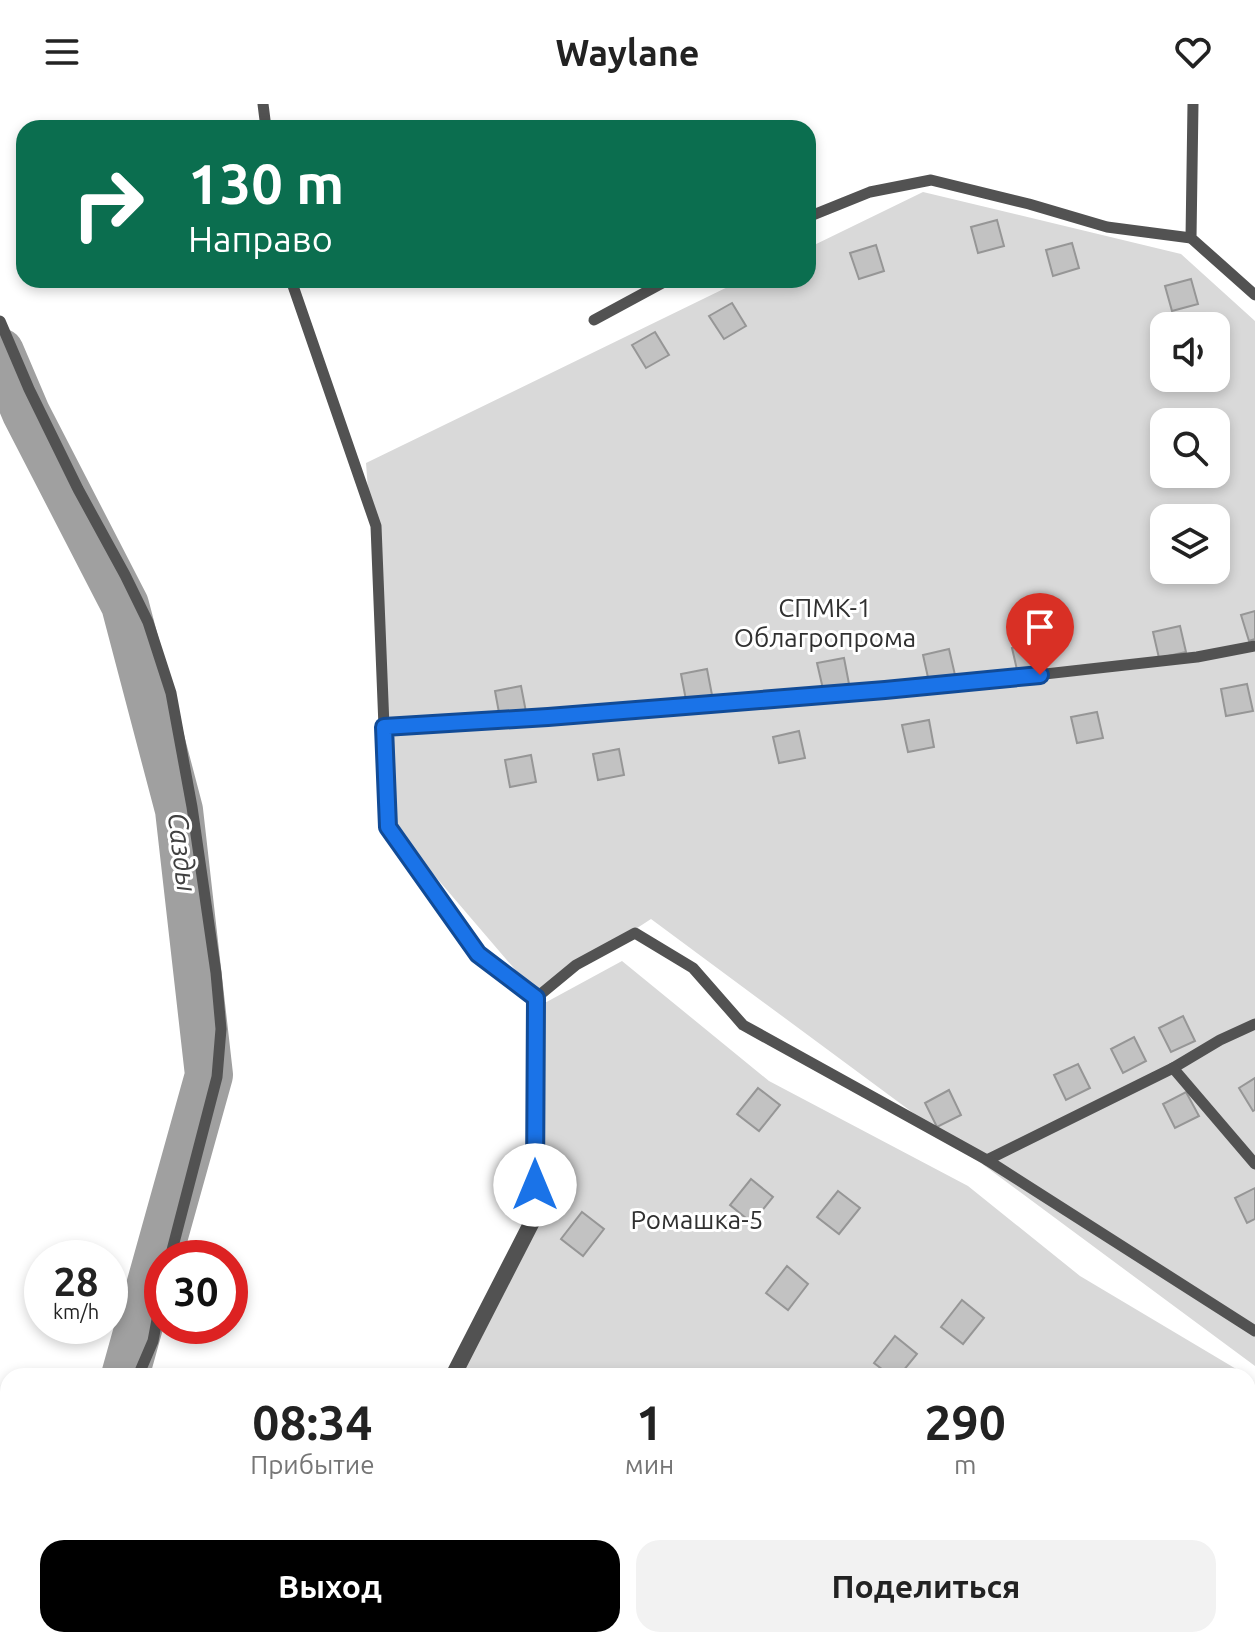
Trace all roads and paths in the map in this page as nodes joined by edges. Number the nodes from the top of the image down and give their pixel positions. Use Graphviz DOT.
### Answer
graph roads {
  1 [pos="1193,104"];
  2 [pos="816,214"];
  3 [pos="1191,238"];
  4 [pos="294,288"];
  5 [pos="653,288"];
  6 [pos="1255,295"];
  7 [pos="594,320"];
  8 [pos="0,321"];
  9 [pos="1255,646"];
  10 [pos="384,727"];
  11 [pos="536,998"];
  12 [pos="1255,1024"];
  13 [pos="1173,1068"];
  14 [pos="987,1160"];
  15 [pos="1255,1164"];
  16 [pos="175,1240"];
  17 [pos="1255,1331"];
  18 [pos="152,1344"];
  19 [pos="141,1368"];
  20 [pos="457,1368"];
  1 -- 3 [label="lane"];
  2 -- 3 [label="lane"];
  3 -- 6 [label="lane"];
  4 -- 10 [label="lane"];
  5 -- 7 [label="lane"];
  8 -- 16 [label="lane"];
  9 -- 10 [label="lane"];
  10 -- 11 [label="lane"];
  11 -- 14 [label="lane"];
  11 -- 20 [label="street"];
  12 -- 13 [label="lane"];
  13 -- 14 [label="lane"];
  13 -- 15 [label="lane"];
  14 -- 17 [label="lane"];
  18 -- 19 [label="lane"];
}
